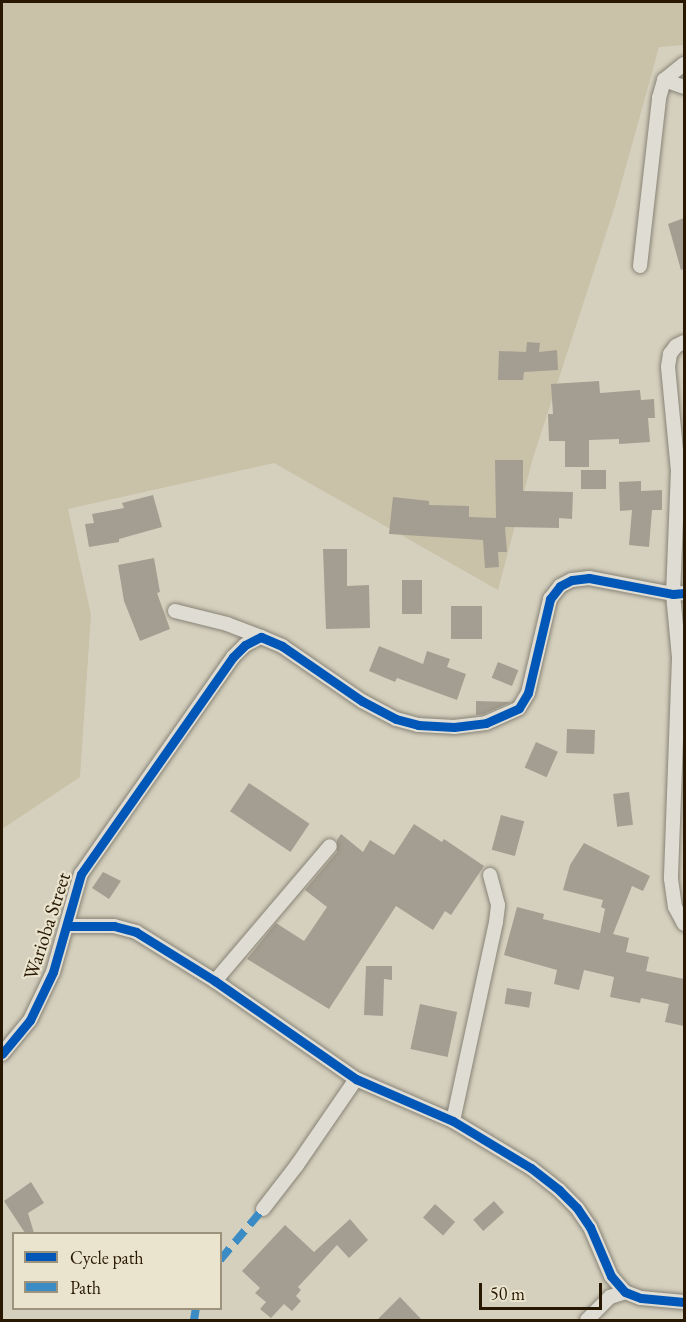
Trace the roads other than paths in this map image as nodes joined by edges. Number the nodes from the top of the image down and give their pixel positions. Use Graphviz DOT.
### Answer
graph roads {
  1 [pos="684,64"];
  2 [pos="664,80"];
  3 [pos="684,87"];
  4 [pos="640,266"];
  5 [pos="684,342"];
  6 [pos="679,594"];
  7 [pos="176,611"];
  8 [pos="261,637"];
  9 [pos="330,846"];
  10 [pos="490,875"];
  11 [pos="684,924"];
  12 [pos="67,926"];
  13 [pos="216,981"];
  14 [pos="2,1054"];
  15 [pos="356,1079"];
  16 [pos="453,1121"];
  17 [pos="263,1209"];
  18 [pos="625,1292"];
  19 [pos="684,1302"];
  20 [pos="587,1320"];
  1 -- 2 [label="street"];
  2 -- 3 [label="street"];
  2 -- 4 [label="street"];
  5 -- 6 [label="street"];
  6 -- 8 [label="street"];
  6 -- 11 [label="street"];
  7 -- 8 [label="street"];
  8 -- 12 [label="street, Warioba Street"];
  9 -- 13 [label="street"];
  10 -- 16 [label="street"];
  12 -- 13 [label="street"];
  12 -- 14 [label="street, Warioba Street"];
  13 -- 15 [label="street"];
  15 -- 16 [label="street"];
  15 -- 17 [label="street"];
  16 -- 18 [label="street"];
  18 -- 19 [label="street"];
  18 -- 20 [label="street"];
}
